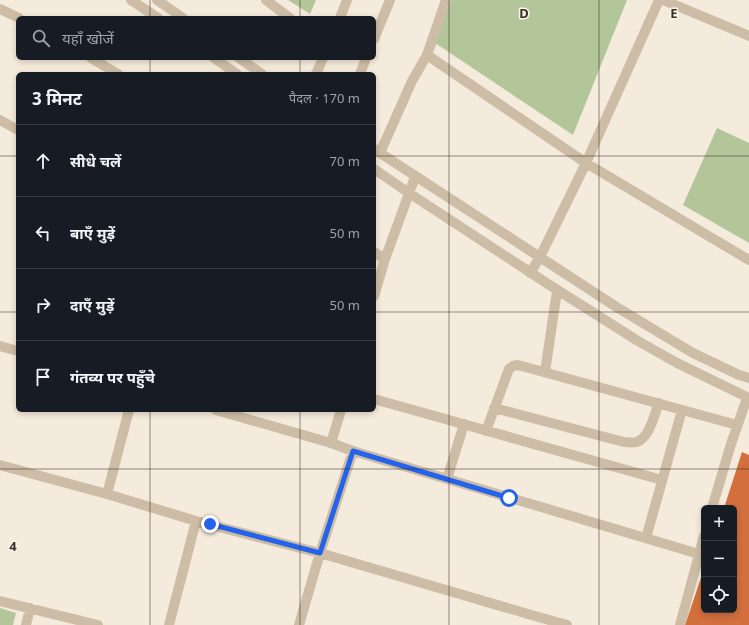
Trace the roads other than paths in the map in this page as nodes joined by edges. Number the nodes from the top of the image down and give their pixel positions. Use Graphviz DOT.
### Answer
graph roads {
  1 [pos="131,0"];
  2 [pos="157,0"];
  3 [pos="266,0"];
  4 [pos="347,0"];
  5 [pos="390,0"];
  6 [pos="446,0"];
  7 [pos="660,0"];
  8 [pos="663,0"];
  9 [pos="0,9"];
  10 [pos="155,16"];
  11 [pos="180,16"];
  12 [pos="287,16"];
  13 [pos="341,16"];
  14 [pos="16,17"];
  15 [pos="376,34"];
  16 [pos="749,36"];
  17 [pos="427,55"];
  18 [pos="94,60"];
  19 [pos="217,60"];
  20 [pos="242,60"];
  21 [pos="322,60"];
  22 [pos="365,60"];
  23 [pos="114,72"];
  24 [pos="233,72"];
  25 [pos="259,72"];
  26 [pos="317,72"];
  27 [pos="361,72"];
  28 [pos="0,120"];
  29 [pos="16,129"];
  30 [pos="377,151"];
  31 [pos="586,163"];
  32 [pos="376,170"];
  33 [pos="416,177"];
  34 [pos="409,193"];
  35 [pos="376,253"];
  36 [pos="540,257"];
  37 [pos="385,259"];
  38 [pos="749,260"];
  39 [pos="530,273"];
  40 [pos="376,289"];
  41 [pos="558,290"];
  42 [pos="0,346"];
  43 [pos="16,350"];
  44 [pos="545,372"];
  45 [pos="749,378"];
  46 [pos="748,398"];
  47 [pos="376,400"];
  48 [pos="659,403"];
  49 [pos="494,408"];
  50 [pos="682,410"];
  51 [pos="128,412"];
  52 [pos="223,412"];
  53 [pos="340,412"];
  54 [pos="464,424"];
  55 [pos="737,425"];
  56 [pos="486,431"];
  57 [pos="331,443"];
  58 [pos="353,451"];
  59 [pos="0,465"];
  60 [pos="447,479"];
  61 [pos="662,480"];
  62 [pos="108,494"];
  63 [pos="713,505"];
  64 [pos="196,521"];
  65 [pos="646,538"];
  66 [pos="703,541"];
  67 [pos="320,553"];
  68 [pos="699,554"];
  69 [pos="0,601"];
  70 [pos="30,608"];
  71 [pos="534,621"];
  72 [pos="26,625"];
  73 [pos="98,625"];
  74 [pos="169,625"];
  75 [pos="299,625"];
  76 [pos="567,625"];
  77 [pos="680,625"];
  1 -- 10 [label="street"];
  2 -- 11 [label="street"];
  3 -- 12 [label="street"];
  4 -- 13 [label="street"];
  5 -- 15 [label="street"];
  6 -- 17 [label="street"];
  7 -- 31 [label="street"];
  8 -- 16 [label="street"];
  9 -- 14 [label="street"];
  17 -- 30 [label="street"];
  17 -- 31 [label="street"];
  18 -- 23 [label="street"];
  19 -- 24 [label="street"];
  20 -- 25 [label="street"];
  21 -- 26 [label="street"];
  22 -- 27 [label="street"];
  28 -- 29 [label="street"];
  30 -- 33 [label="street"];
  31 -- 36 [label="street"];
  31 -- 38 [label="street"];
  32 -- 34 [label="street"];
  33 -- 34 [label="street"];
  33 -- 36 [label="street"];
  34 -- 37 [label="street"];
  34 -- 39 [label="street"];
  35 -- 37 [label="street"];
  36 -- 39 [label="street"];
  36 -- 45 [label="street"];
  37 -- 40 [label="street"];
  39 -- 41 [label="street"];
  41 -- 44 [label="street"];
  41 -- 46 [label="street"];
  42 -- 43 [label="street"];
  44 -- 48 [label="street"];
  44 -- 49 [label="street"];
  46 -- 55 [label="street"];
  47 -- 54 [label="street"];
  48 -- 49 [label="street"];
  48 -- 50 [label="street"];
  49 -- 56 [label="street"];
  50 -- 55 [label="street"];
  50 -- 61 [label="street"];
  51 -- 62 [label="street"];
  52 -- 57 [label="street"];
  53 -- 57 [label="street"];
  54 -- 56 [label="street"];
  54 -- 60 [label="street"];
  55 -- 63 [label="street"];
  56 -- 61 [label="street"];
  57 -- 58 [label="street"];
  58 -- 60 [label="street"];
  58 -- 67 [label="street"];
  59 -- 62 [label="street"];
  60 -- 65 [label="street"];
  61 -- 65 [label="street"];
  62 -- 64 [label="street"];
  64 -- 67 [label="street"];
  64 -- 74 [label="street"];
  65 -- 68 [label="street"];
  66 -- 68 [label="street"];
  67 -- 71 [label="street"];
  67 -- 75 [label="street"];
  68 -- 77 [label="street"];
  69 -- 70 [label="street"];
  70 -- 72 [label="street"];
  70 -- 73 [label="street"];
  71 -- 76 [label="street"];
}
